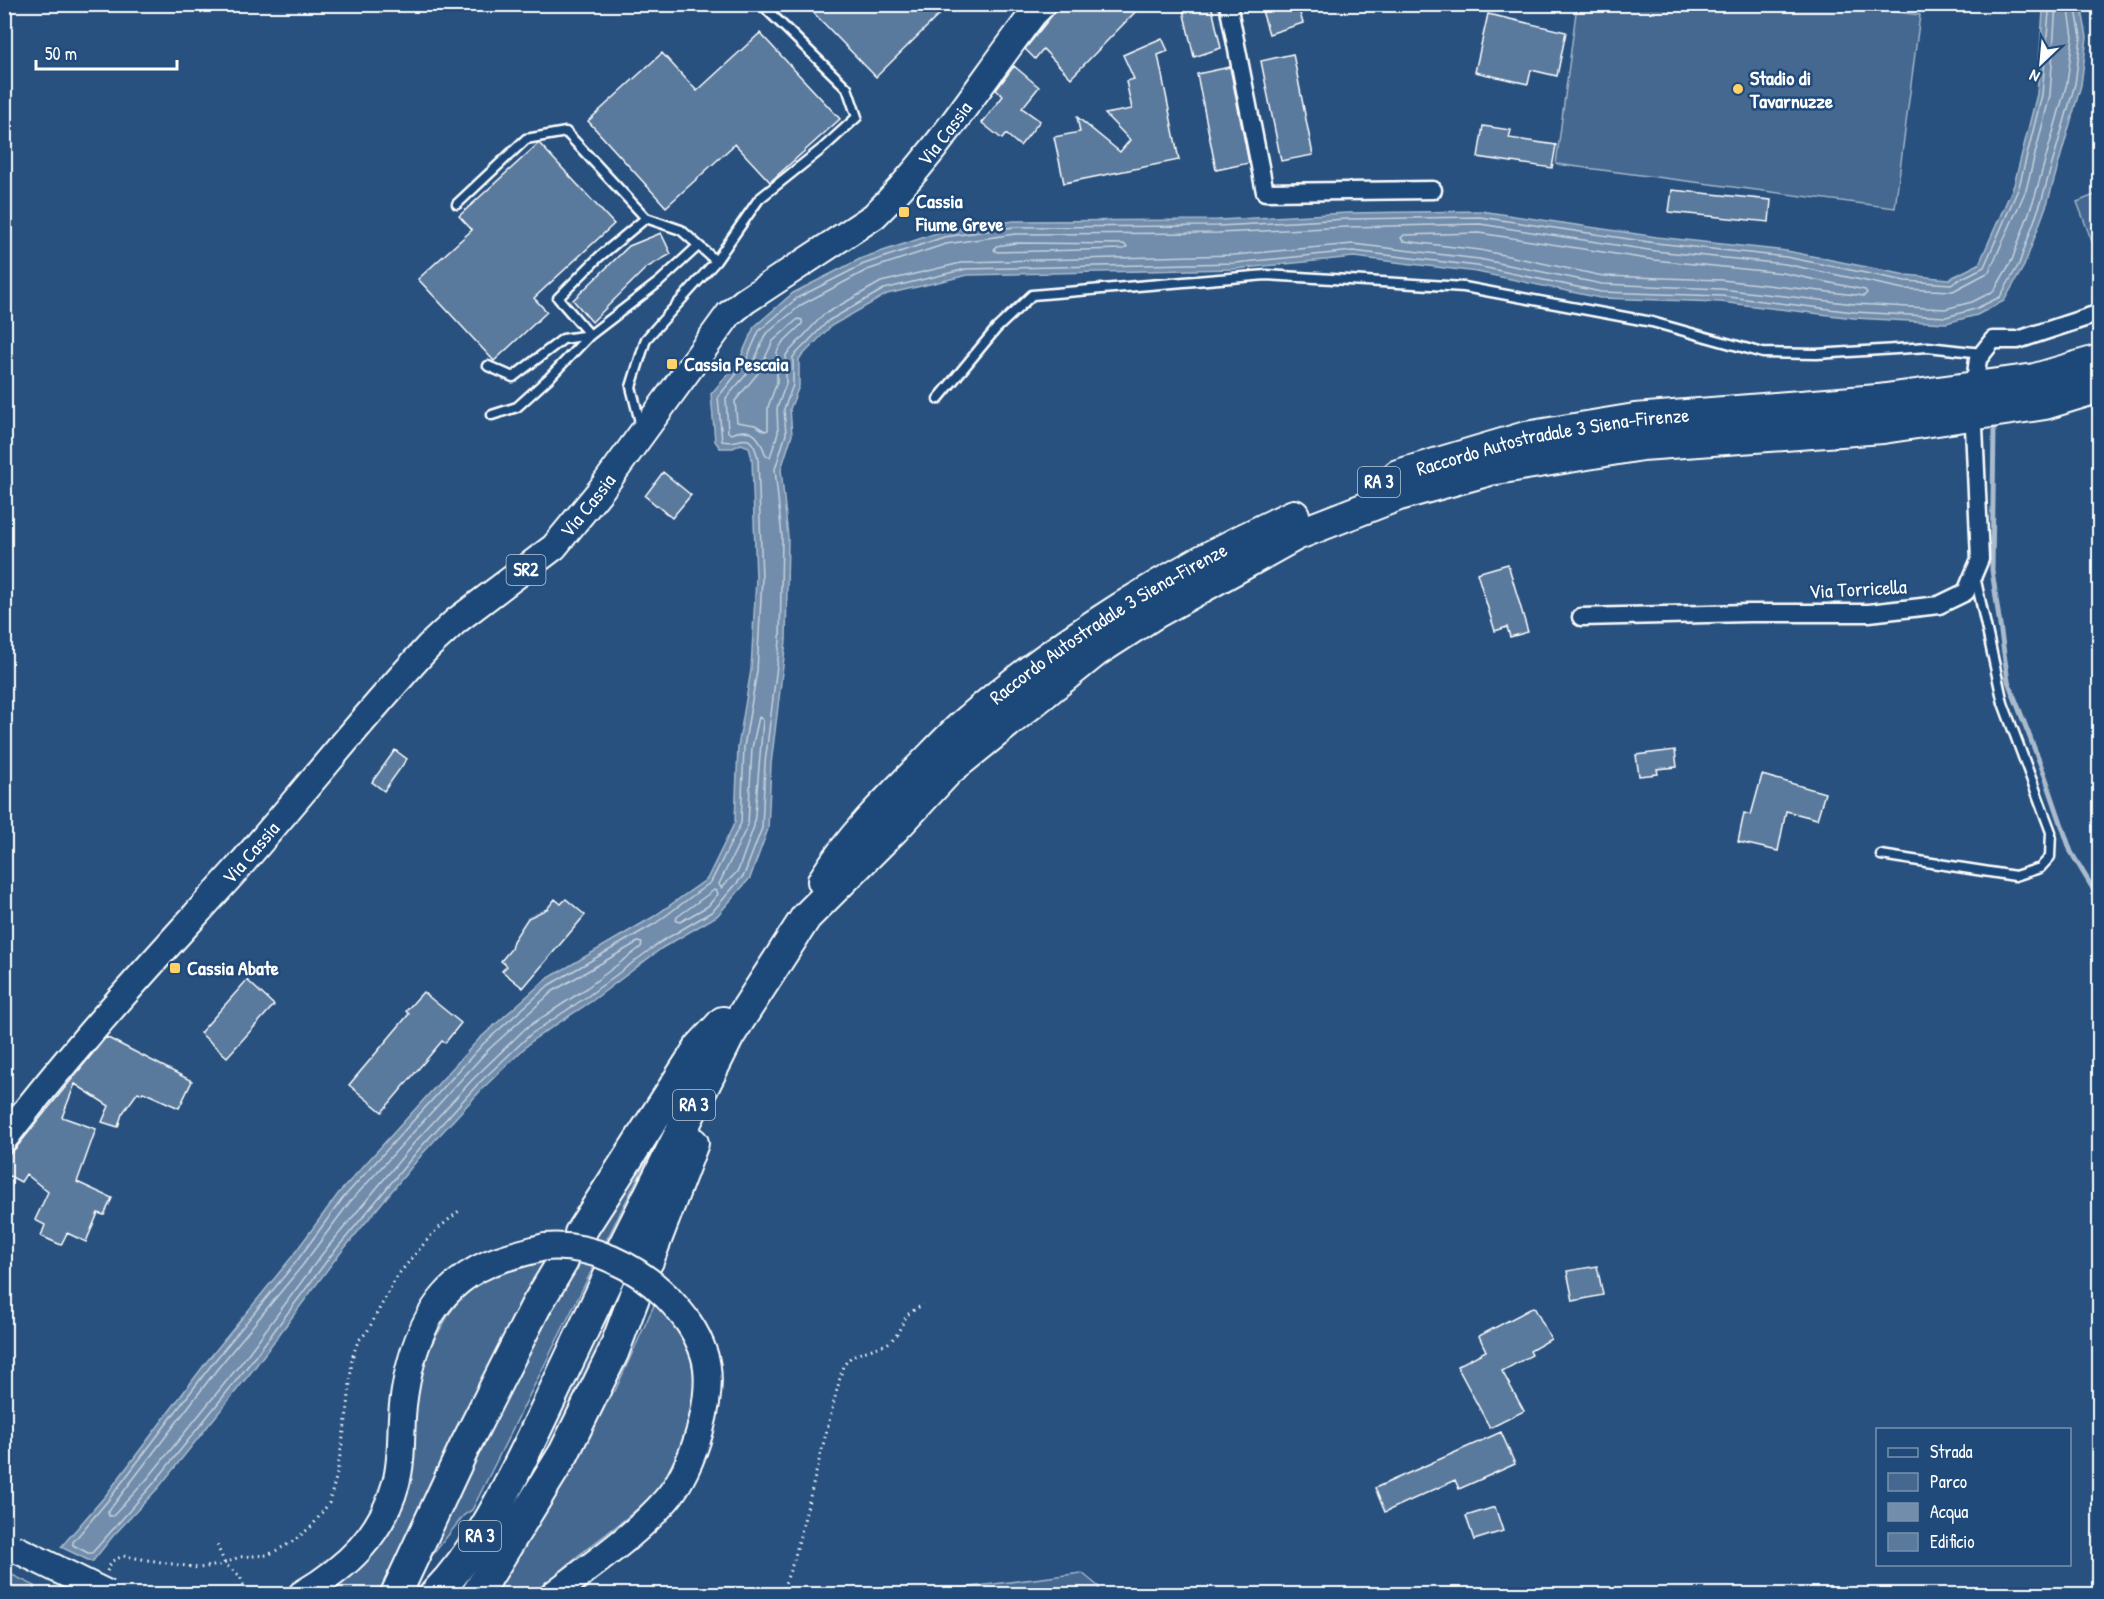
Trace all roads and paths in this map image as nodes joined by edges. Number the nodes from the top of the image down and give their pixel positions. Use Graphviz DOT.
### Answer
graph roads {
  1 [pos="760,4"];
  2 [pos="1228,4"];
  3 [pos="1036,8"];
  4 [pos="1433,190"];
  5 [pos="458,204"];
  6 [pos="646,218"];
  7 [pos="698,246"];
  8 [pos="716,261"];
  9 [pos="2100,313"];
  10 [pos="590,335"];
  11 [pos="1982,353"];
  12 [pos="2100,360"];
  13 [pos="488,366"];
  14 [pos="1976,374"];
  15 [pos="2100,387"];
  16 [pos="938,399"];
  17 [pos="492,415"];
  18 [pos="1974,428"];
  19 [pos="642,432"];
  20 [pos="1974,573"];
  21 [pos="1581,617"];
  22 [pos="1881,855"];
  23 [pos="806,917"];
  24 [pos="771,968"];
  25 [pos="4,1139"];
  26 [pos="459,1211"];
  27 [pos="580,1233"];
  28 [pos="554,1254"];
  29 [pos="636,1254"];
  30 [pos="609,1276"];
  31 [pos="636,1292"];
  32 [pos="923,1304"];
  33 [pos="7,1545"];
  34 [pos="217,1545"];
  35 [pos="225,1564"];
  36 [pos="106,1586"];
  37 [pos="397,1590"];
  38 [pos="246,1592"];
  39 [pos="302,1594"];
  40 [pos="435,1594"];
  41 [pos="477,1594"];
  42 [pos="554,1594"];
  43 [pos="782,1594"];
  1 -- 8 [label="lane"];
  2 -- 4 [label="street"];
  3 -- 19 [label="main road, Via Cassia / SR2"];
  5 -- 6 [label="lane"];
  6 -- 7 [label="lane"];
  6 -- 10 [label="lane"];
  7 -- 8 [label="lane"];
  7 -- 10 [label="lane"];
  8 -- 19 [label="lane"];
  9 -- 11 [label="street"];
  10 -- 13 [label="lane"];
  10 -- 17 [label="lane"];
  11 -- 14 [label="street"];
  11 -- 16 [label="lane"];
  12 -- 23 [label="highway, Raccordo Autostradale 3 Siena-Firenze / RA 3"];
  15 -- 23 [label="highway, Raccordo Autostradale 3 Siena-Firenze / RA 3"];
  18 -- 20 [label="street, Via Torricella"];
  19 -- 25 [label="main road, Via Cassia / SR2"];
  20 -- 21 [label="street, Via Torricella"];
  20 -- 22 [label="lane"];
  23 -- 24 [label="highway, Raccordo Autostradale 3 Siena-Firenze / RA 3"];
  24 -- 27 [label="highway"];
  24 -- 29 [label="highway, Raccordo Autostradale 3 Siena-Firenze / RA 3"];
  26 -- 35 [label="path"];
  28 -- 37 [label="highway"];
  28 -- 39 [label="main road"];
  28 -- 42 [label="main road, bridge"];
  30 -- 40 [label="highway, RA 3"];
  31 -- 41 [label="highway"];
  32 -- 43 [label="path"];
  33 -- 36 [label="main road, bridge"];
  34 -- 35 [label="path"];
  35 -- 36 [label="path"];
  35 -- 38 [label="path"];
}
